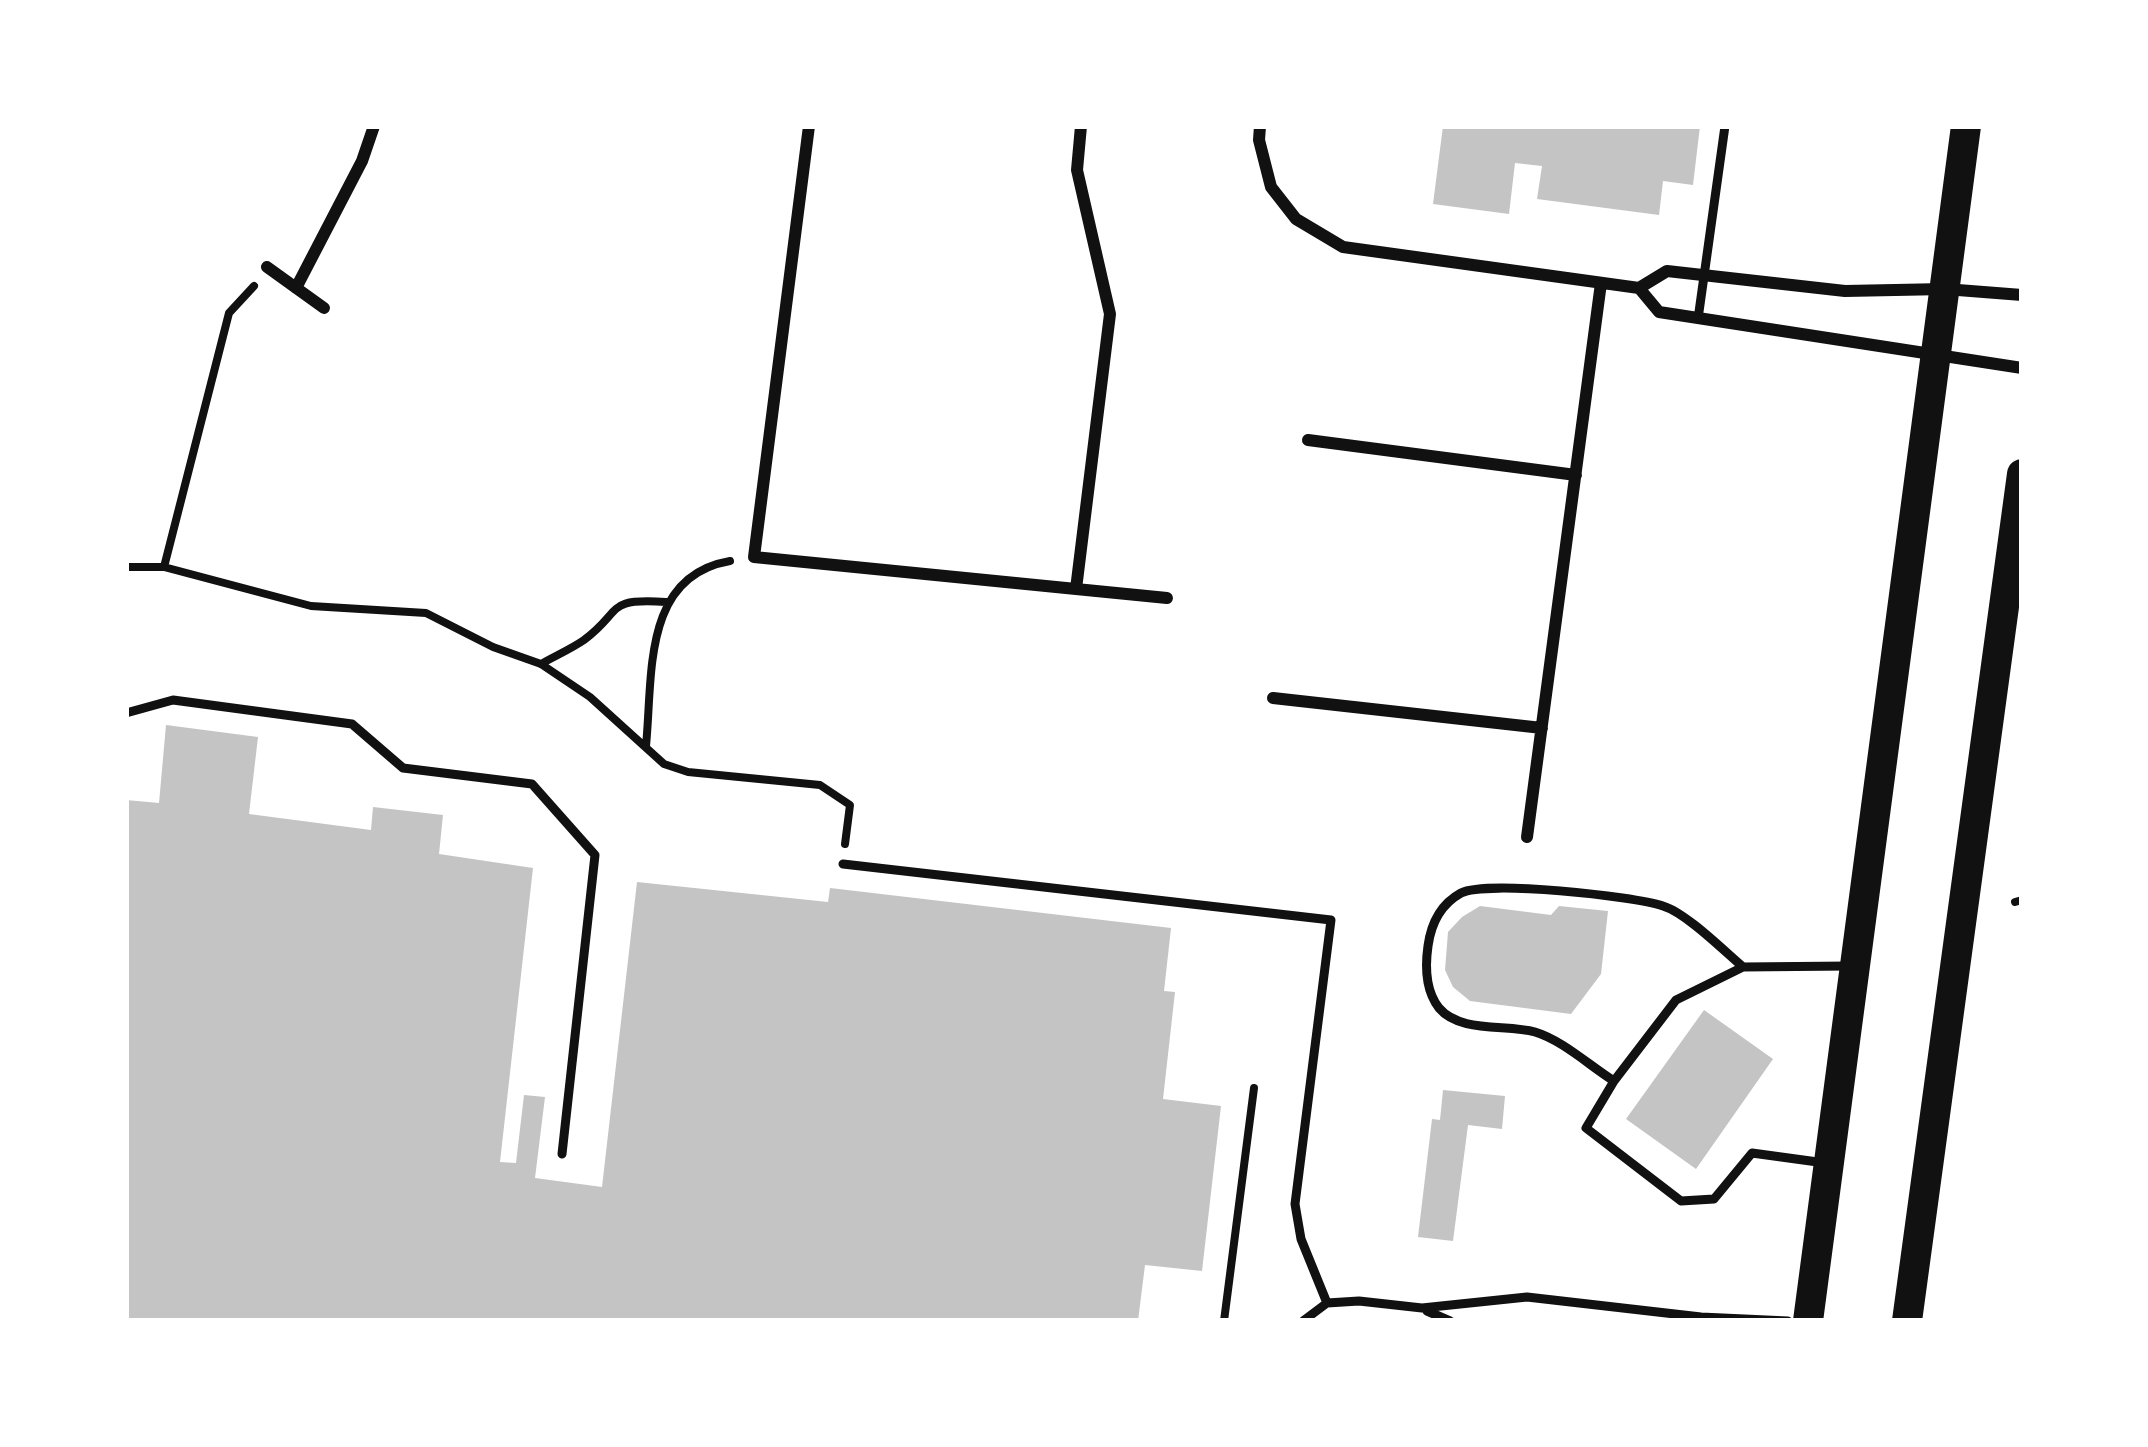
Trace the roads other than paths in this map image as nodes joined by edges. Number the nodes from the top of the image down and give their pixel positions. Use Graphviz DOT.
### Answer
graph roads {
  1 [pos="374,126"];
  2 [pos="808,126"];
  3 [pos="1081,126"];
  4 [pos="1260,126"];
  5 [pos="1725,126"];
  6 [pos="1966,126"];
  7 [pos="268,268"];
  8 [pos="1705,275"];
  9 [pos="1601,283"];
  10 [pos="296,288"];
  11 [pos="1639,288"];
  12 [pos="1945,289"];
  13 [pos="2022,295"];
  14 [pos="324,308"];
  15 [pos="1698,319"];
  16 [pos="1936,357"];
  17 [pos="2022,368"];
  18 [pos="1308,440"];
  19 [pos="2022,474"];
  20 [pos="1576,475"];
  21 [pos="1076,589"];
  22 [pos="1167,598"];
  23 [pos="1273,698"];
  24 [pos="126,713"];
  25 [pos="1542,728"];
  26 [pos="1527,837"];
  27 [pos="843,864"];
  28 [pos="1857,966"];
  29 [pos="1744,967"];
  30 [pos="1614,1081"];
  31 [pos="562,1154"];
  32 [pos="1830,1164"];
  33 [pos="1327,1303"];
  34 [pos="1422,1308"];
  35 [pos="1303,1321"];
  36 [pos="1450,1321"];
  37 [pos="1788,1321"];
  38 [pos="1808,1321"];
  39 [pos="1907,1321"];
  1 -- 10 [label="street"];
  2 -- 21 [label="street"];
  3 -- 21 [label="street"];
  4 -- 9 [label="street"];
  5 -- 8 [label="lane"];
  6 -- 12 [label="main road"];
  7 -- 10 [label="street"];
  8 -- 11 [label="street"];
  8 -- 12 [label="street"];
  8 -- 15 [label="lane"];
  9 -- 11 [label="street"];
  9 -- 20 [label="street"];
  10 -- 14 [label="street"];
  11 -- 15 [label="street"];
  12 -- 13 [label="street"];
  12 -- 16 [label="main road"];
  15 -- 16 [label="street"];
  16 -- 17 [label="street"];
  16 -- 28 [label="main road"];
  18 -- 20 [label="street"];
  19 -- 39 [label="main road"];
  20 -- 25 [label="street"];
  21 -- 22 [label="street"];
  23 -- 25 [label="street"];
  24 -- 31 [label="lane"];
  25 -- 26 [label="street"];
  27 -- 33 [label="lane"];
  28 -- 29 [label="lane"];
  28 -- 32 [label="main road"];
  29 -- 30 [label="lane"];
  29 -- 30 [label="lane"];
  30 -- 32 [label="lane"];
  32 -- 38 [label="main road"];
  33 -- 34 [label="lane"];
  33 -- 35 [label="lane"];
  34 -- 36 [label="lane"];
  34 -- 37 [label="lane"];
}
